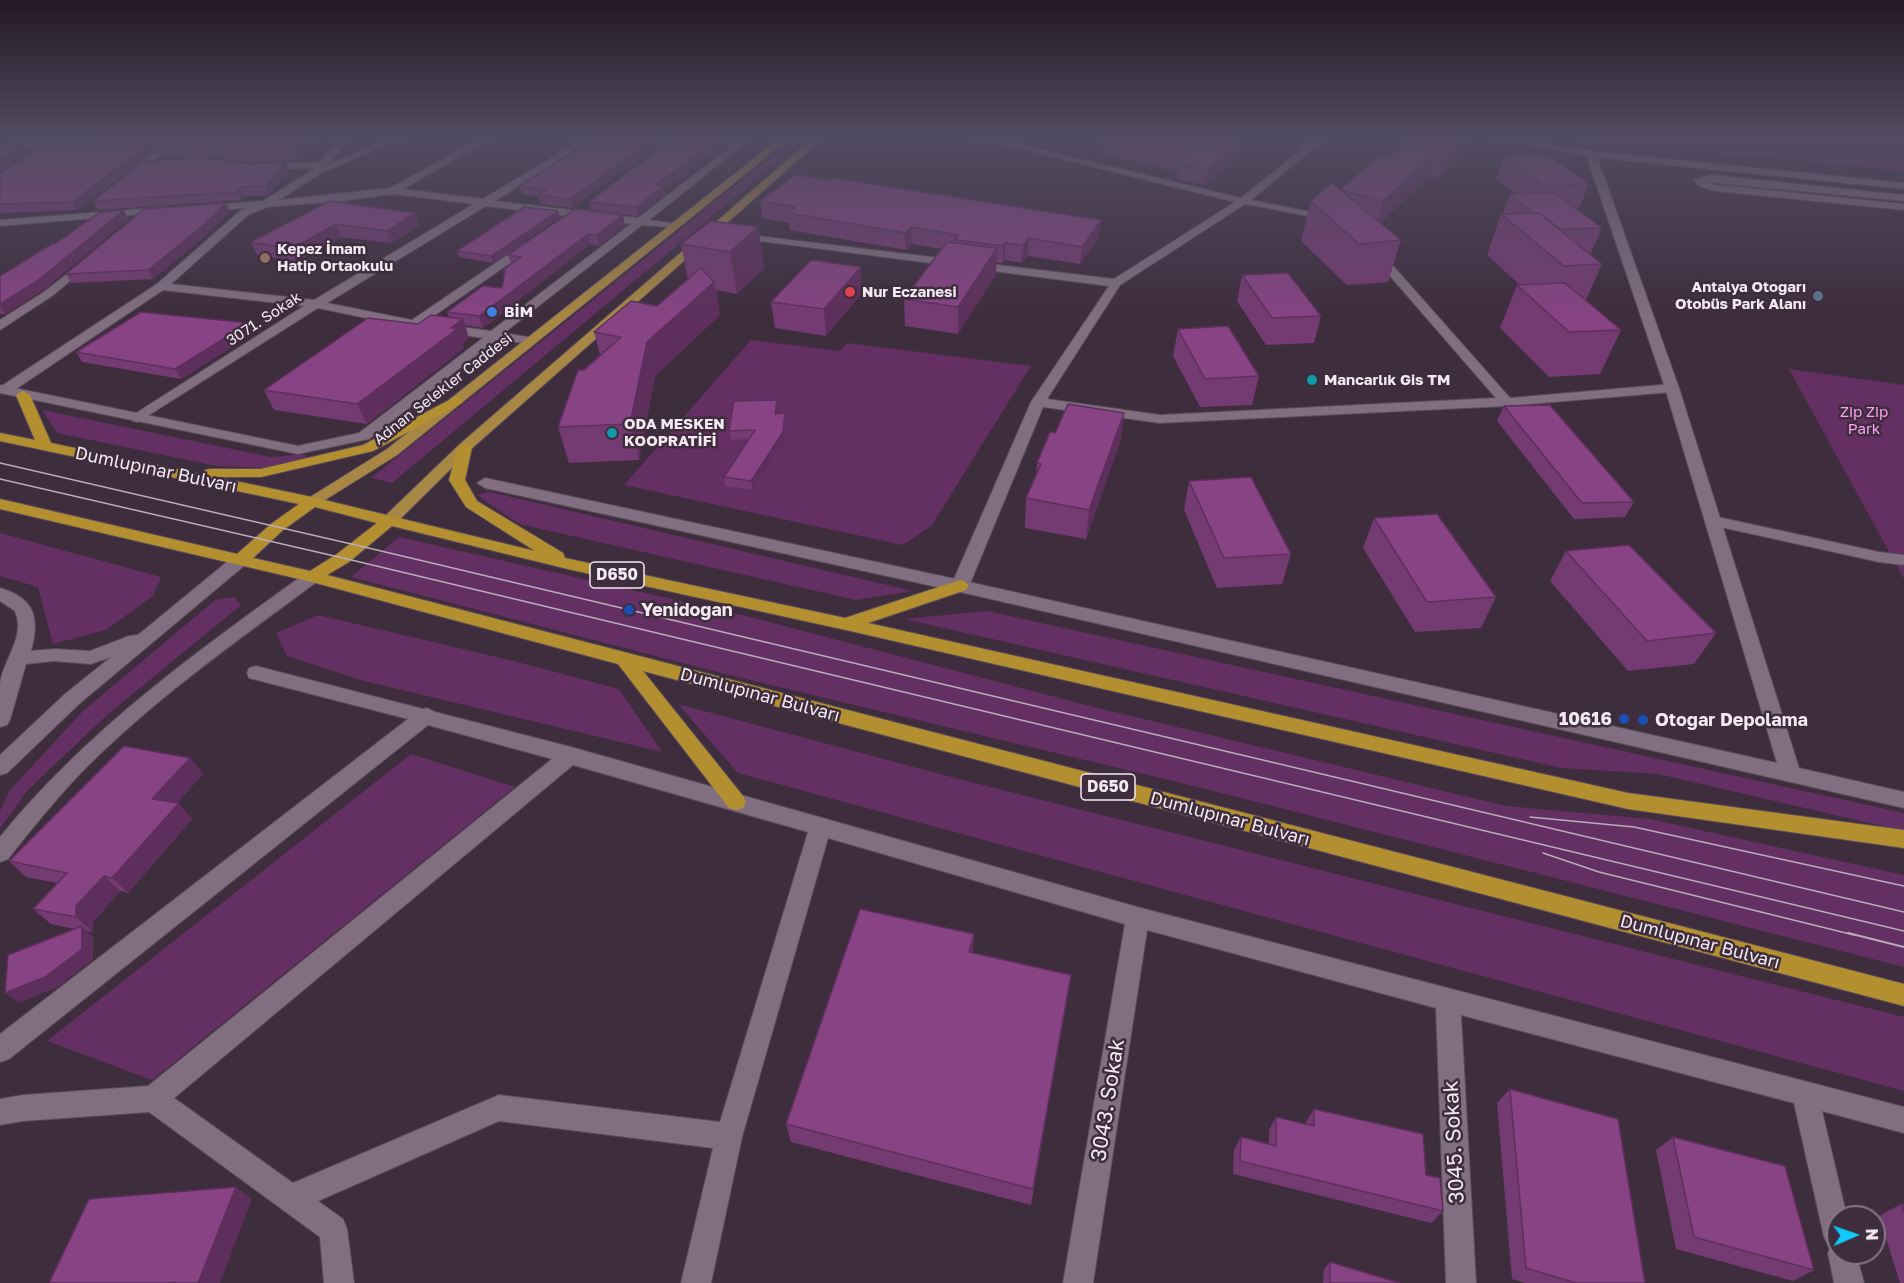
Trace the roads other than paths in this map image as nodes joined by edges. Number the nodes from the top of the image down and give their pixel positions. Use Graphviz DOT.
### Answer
graph roads {
  1 [pos="276,197"];
  2 [pos="349,197"];
  3 [pos="441,197"];
  4 [pos="492,197"];
  5 [pos="671,197"];
  6 [pos="711,197"];
  7 [pos="751,197"];
  8 [pos="1226,197"];
  9 [pos="1248,197"];
  10 [pos="1607,197"];
  11 [pos="1804,197"];
  12 [pos="1243,201"];
  13 [pos="483,202"];
  14 [pos="96,203"];
  15 [pos="266,203"];
  16 [pos="1904,207"];
  17 [pos="580,210"];
  18 [pos="147,212"];
  19 [pos="79,217"];
  20 [pos="1340,220"];
  21 [pos="639,222"];
  22 [pos="0,223"];
  23 [pos="674,226"];
  24 [pos="129,227"];
  25 [pos="556,227"];
  26 [pos="711,232"];
  27 [pos="537,240"];
  28 [pos="1366,241"];
  29 [pos="93,257"];
  30 [pos="1116,283"];
  31 [pos="161,286"];
  32 [pos="316,304"];
  33 [pos="414,324"];
  34 [pos="0,326"];
  35 [pos="493,336"];
  36 [pos="530,342"];
  37 [pos="1672,388"];
  38 [pos="3,389"];
  39 [pos="23,395"];
  40 [pos="457,400"];
  41 [pos="1038,402"];
  42 [pos="1506,402"];
  43 [pos="138,418"];
  44 [pos="0,436"];
  45 [pos="45,447"];
  46 [pos="465,447"];
  47 [pos="172,473"];
  48 [pos="485,483"];
  49 [pos="312,502"];
  50 [pos="0,504"];
  51 [pos="389,521"];
  52 [pos="1713,521"];
  53 [pos="1904,560"];
  54 [pos="239,561"];
  55 [pos="572,565"];
  56 [pos="312,577"];
  57 [pos="960,586"];
  58 [pos="0,594"];
  59 [pos="846,624"];
  60 [pos="152,632"];
  61 [pos="20,658"];
  62 [pos="624,659"];
  63 [pos="256,673"];
  64 [pos="427,715"];
  65 [pos="0,720"];
  66 [pos="571,754"];
  67 [pos="0,767"];
  68 [pos="1791,775"];
  69 [pos="1904,800"];
  70 [pos="736,802"];
  71 [pos="821,826"];
  72 [pos="1901,837"];
  73 [pos="0,853"];
  74 [pos="1138,917"];
  75 [pos="1904,995"];
  76 [pos="1448,1001"];
  77 [pos="0,1050"];
  78 [pos="1804,1092"];
  79 [pos="153,1100"];
  80 [pos="0,1112"];
  81 [pos="1904,1120"];
  82 [pos="729,1137"];
  83 [pos="292,1198"];
  84 [pos="1830,1205"];
  85 [pos="1845,1265"];
  86 [pos="339,1283"];
  87 [pos="696,1283"];
  88 [pos="1078,1283"];
  89 [pos="1461,1283"];
  90 [pos="1849,1283"];
  1 -- 15 [label="street"];
  2 -- 15 [label="street"];
  3 -- 13 [label="street"];
  4 -- 13 [label="street, 3071. Sokak"];
  5 -- 21 [label="street"];
  6 -- 23 [label="main road, Adnan Selekler Caddesi"];
  7 -- 26 [label="main road"];
  8 -- 12 [label="street"];
  9 -- 12 [label="street"];
  10 -- 37 [label="street"];
  11 -- 16 [label="street"];
  12 -- 20 [label="street"];
  12 -- 30 [label="street"];
  13 -- 17 [label="street"];
  13 -- 32 [label="street, 3071. Sokak"];
  14 -- 19 [label="street"];
  15 -- 18 [label="street"];
  15 -- 31 [label="street"];
  17 -- 21 [label="street"];
  17 -- 25 [label="street"];
  18 -- 19 [label="street"];
  18 -- 24 [label="street"];
  19 -- 22 [label="street"];
  21 -- 23 [label="street"];
  21 -- 35 [label="street"];
  23 -- 36 [label="main road, Adnan Selekler Caddesi"];
  26 -- 30 [label="street"];
  26 -- 46 [label="main road"];
  27 -- 33 [label="street"];
  28 -- 42 [label="street"];
  29 -- 34 [label="street"];
  30 -- 41 [label="street"];
  31 -- 32 [label="street"];
  31 -- 38 [label="street"];
  32 -- 33 [label="street"];
  32 -- 43 [label="street, 3071. Sokak"];
  33 -- 35 [label="street"];
  35 -- 36 [label="street"];
  35 -- 43 [label="street"];
  36 -- 40 [label="main road, Adnan Selekler Caddesi"];
  37 -- 42 [label="street"];
  37 -- 52 [label="street"];
  38 -- 39 [label="street"];
  39 -- 43 [label="street"];
  39 -- 45 [label="highway"];
  40 -- 47 [label="highway"];
  40 -- 49 [label="main road, Adnan Selekler Caddesi"];
  41 -- 42 [label="street"];
  41 -- 57 [label="street"];
  44 -- 45 [label="highway, Dumlupınar Bulvarı / D650"];
  45 -- 47 [label="highway, Dumlupınar Bulvarı / D650"];
  46 -- 51 [label="main road"];
  46 -- 55 [label="highway"];
  47 -- 49 [label="highway, Dumlupınar Bulvarı / D650"];
  48 -- 57 [label="street"];
  49 -- 51 [label="highway, Dumlupınar Bulvarı / D650"];
  49 -- 54 [label="highway"];
  50 -- 54 [label="highway, Dumlupınar Bulvarı / D650"];
  51 -- 55 [label="highway, Dumlupınar Bulvarı / D650"];
  51 -- 56 [label="highway"];
  52 -- 53 [label="street"];
  52 -- 68 [label="street"];
  54 -- 56 [label="highway, Dumlupınar Bulvarı / D650"];
  54 -- 60 [label="street"];
  55 -- 59 [label="highway, Dumlupınar Bulvarı / D650"];
  56 -- 62 [label="highway, Dumlupınar Bulvarı / D650"];
  56 -- 73 [label="street"];
  57 -- 59 [label="highway"];
  57 -- 68 [label="street"];
  58 -- 61 [label="street"];
  59 -- 72 [label="highway, Dumlupınar Bulvarı / D650"];
  60 -- 61 [label="street"];
  60 -- 67 [label="street"];
  61 -- 65 [label="street"];
  62 -- 70 [label="highway"];
  62 -- 75 [label="highway, Dumlupınar Bulvarı / D650"];
  63 -- 64 [label="street"];
  64 -- 66 [label="street"];
  64 -- 77 [label="street"];
  66 -- 70 [label="street"];
  66 -- 79 [label="street"];
  68 -- 69 [label="street"];
  70 -- 71 [label="street"];
  71 -- 74 [label="street"];
  71 -- 82 [label="street"];
  74 -- 76 [label="street"];
  74 -- 88 [label="street, 3043. Sokak"];
  76 -- 78 [label="street"];
  76 -- 89 [label="street, 3045. Sokak"];
  78 -- 81 [label="street"];
  78 -- 84 [label="street"];
  79 -- 80 [label="street"];
  79 -- 83 [label="street"];
  82 -- 83 [label="street"];
  82 -- 87 [label="street"];
  83 -- 86 [label="street"];
  85 -- 90 [label="street"];
}
